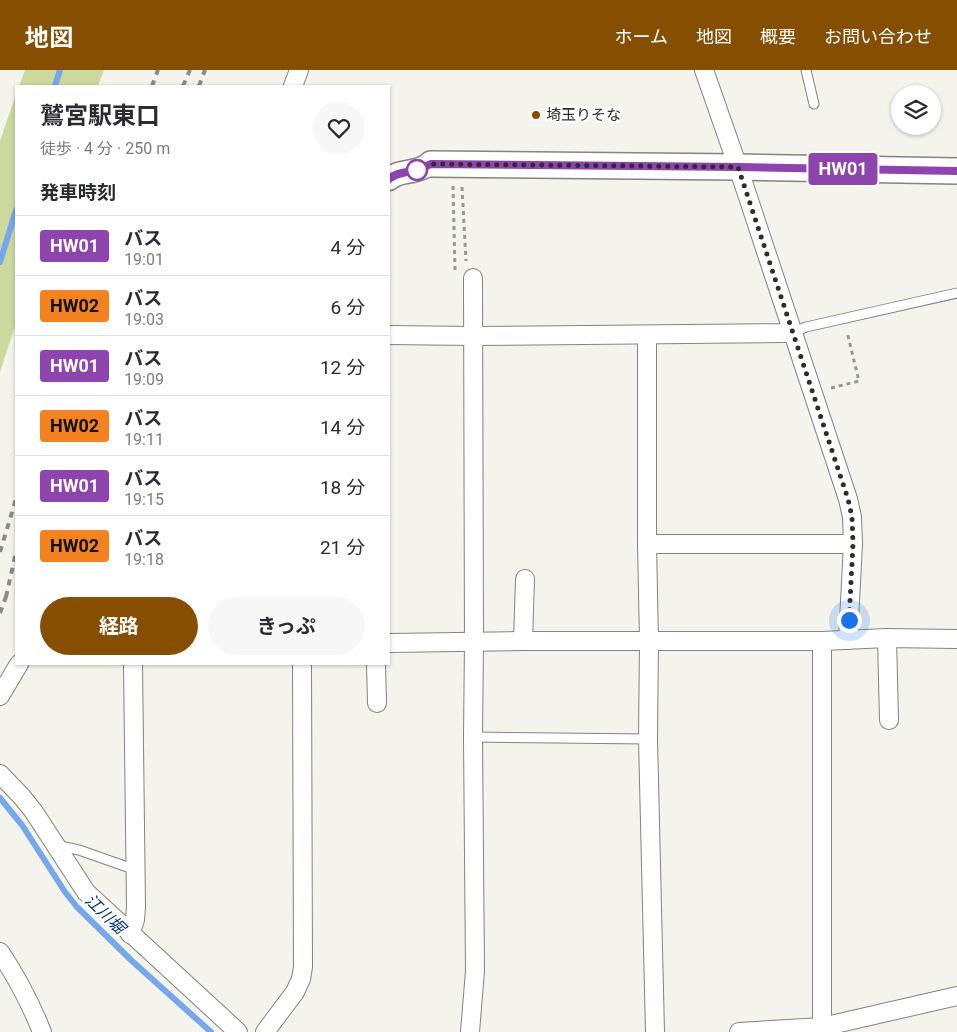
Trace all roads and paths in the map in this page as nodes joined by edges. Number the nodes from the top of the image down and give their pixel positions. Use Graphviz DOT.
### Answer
graph roads {
  1 [pos="299,70"];
  2 [pos="704,70"];
  3 [pos="806,70"];
  4 [pos="293,85"];
  5 [pos="814,104"];
  6 [pos="390,160"];
  7 [pos="431,164"];
  8 [pos="738,167"];
  9 [pos="957,171"];
  10 [pos="390,178"];
  11 [pos="462,184"];
  12 [pos="453,185"];
  13 [pos="464,278"];
  14 [pos="957,293"];
  15 [pos="844,319"];
  16 [pos="793,332"];
  17 [pos="390,335"];
  18 [pos="647,335"];
  19 [pos="473,336"];
  20 [pos="814,393"];
  21 [pos="647,544"];
  22 [pos="853,544"];
  23 [pos="525,579"];
  24 [pos="887,638"];
  25 [pos="848,640"];
  26 [pos="957,640"];
  27 [pos="523,641"];
  28 [pos="649,641"];
  29 [pos="822,641"];
  30 [pos="474,642"];
  31 [pos="390,643"];
  32 [pos="18,665"];
  33 [pos="133,665"];
  34 [pos="302,665"];
  35 [pos="376,665"];
  36 [pos="0,696"];
  37 [pos="378,703"];
  38 [pos="888,720"];
  39 [pos="472,737"];
  40 [pos="648,739"];
  41 [pos="0,774"];
  42 [pos="54,844"];
  43 [pos="136,870"];
  44 [pos="130,934"];
  45 [pos="0,952"];
  46 [pos="957,996"];
  47 [pos="822,1027"];
  48 [pos="42,1032"];
  49 [pos="238,1032"];
  50 [pos="264,1032"];
  51 [pos="470,1032"];
  52 [pos="655,1032"];
  53 [pos="739,1032"];
  1 -- 4 [label="street"];
  2 -- 8 [label="street"];
  3 -- 5 [label="lane"];
  6 -- 7 [label="street"];
  7 -- 8 [label="main road"];
  7 -- 10 [label="street"];
  8 -- 9 [label="main road"];
  8 -- 16 [label="street"];
  11 -- 13 [label="path"];
  12 -- 13 [label="path"];
  13 -- 19 [label="street"];
  14 -- 15 [label="lane"];
  15 -- 16 [label="lane"];
  15 -- 20 [label="path"];
  16 -- 18 [label="street"];
  16 -- 20 [label="street"];
  17 -- 19 [label="street"];
  18 -- 19 [label="street"];
  18 -- 21 [label="street"];
  19 -- 30 [label="street"];
  20 -- 22 [label="street"];
  21 -- 22 [label="street"];
  21 -- 28 [label="street"];
  22 -- 25 [label="street"];
  23 -- 27 [label="street"];
  24 -- 25 [label="street"];
  24 -- 26 [label="street"];
  24 -- 38 [label="street"];
  25 -- 29 [label="street"];
  27 -- 28 [label="street"];
  27 -- 30 [label="street"];
  28 -- 29 [label="street"];
  28 -- 40 [label="street"];
  29 -- 47 [label="street"];
  30 -- 31 [label="street"];
  30 -- 39 [label="street"];
  32 -- 36 [label="street"];
  33 -- 43 [label="street"];
  34 -- 50 [label="street"];
  35 -- 37 [label="street"];
  39 -- 40 [label="lane"];
  39 -- 51 [label="street"];
  40 -- 52 [label="street"];
  41 -- 42 [label="street"];
  42 -- 43 [label="lane"];
  42 -- 44 [label="street"];
  43 -- 44 [label="street"];
  44 -- 49 [label="street"];
  45 -- 48 [label="street"];
  46 -- 47 [label="street"];
  47 -- 53 [label="street"];
}
